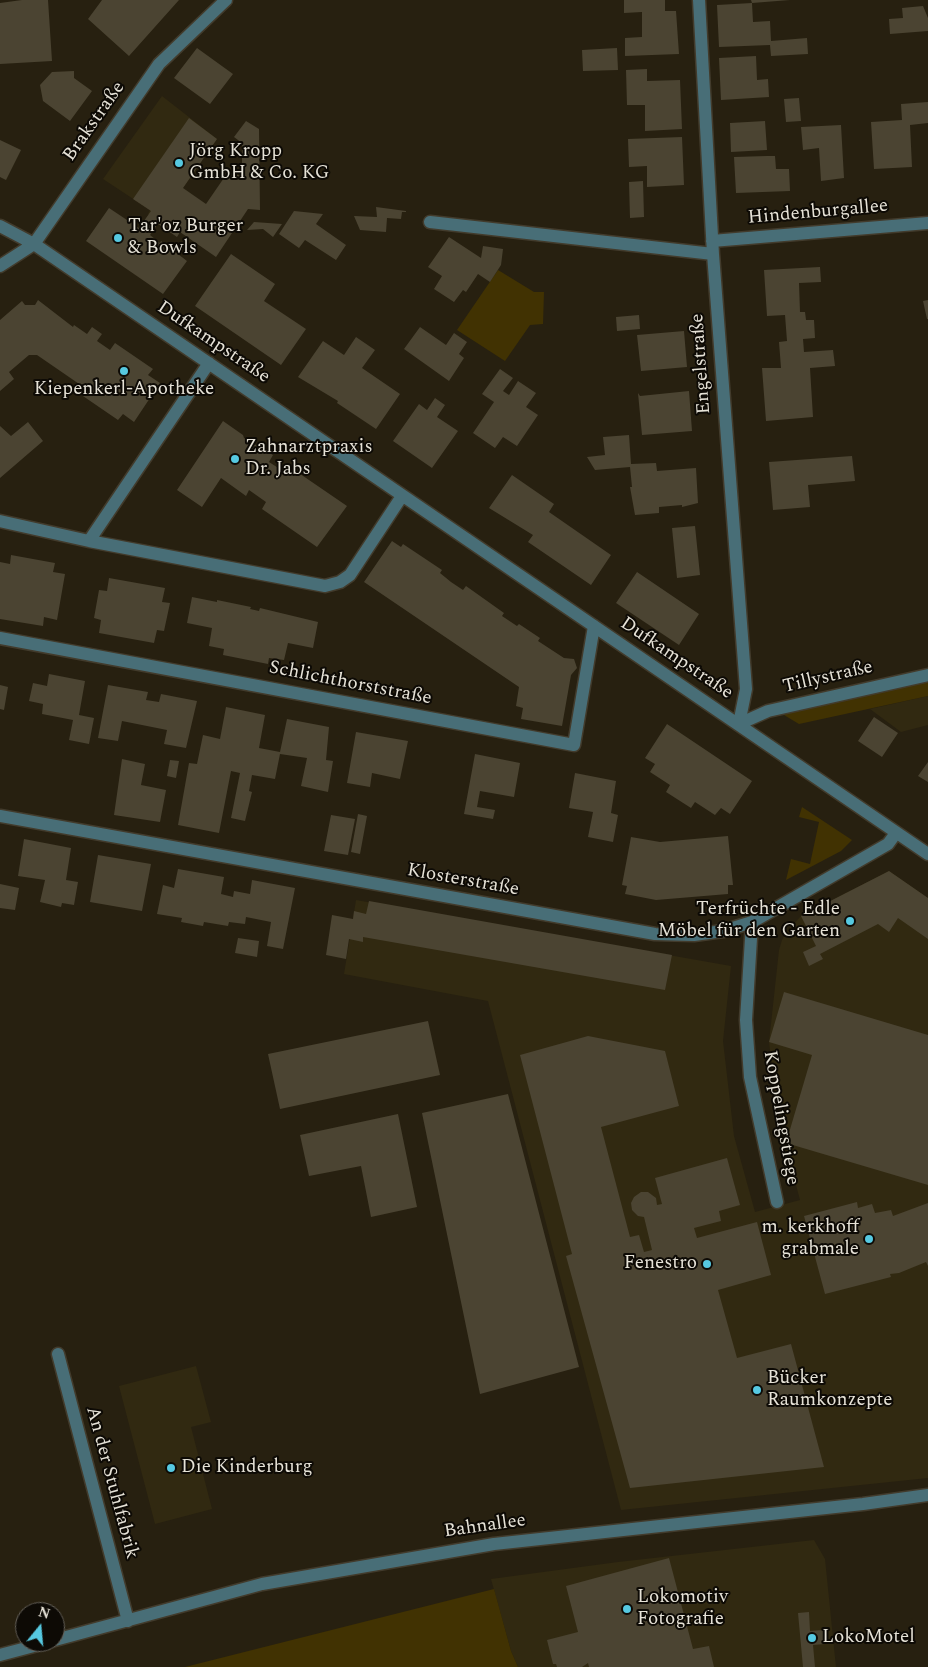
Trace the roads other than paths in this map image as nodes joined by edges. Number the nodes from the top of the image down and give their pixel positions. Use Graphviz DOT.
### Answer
graph roads {
  1 [pos="226,0"];
  2 [pos="699,0"];
  3 [pos="430,222"];
  4 [pos="928,223"];
  5 [pos="0,226"];
  6 [pos="712,241"];
  7 [pos="34,244"];
  8 [pos="713,254"];
  9 [pos="0,266"];
  10 [pos="209,363"];
  11 [pos="402,496"];
  12 [pos="0,521"];
  13 [pos="89,541"];
  14 [pos="594,626"];
  15 [pos="0,638"];
  16 [pos="928,675"];
  17 [pos="739,724"];
  18 [pos="0,816"];
  19 [pos="896,833"];
  20 [pos="928,854"];
  21 [pos="752,922"];
  22 [pos="777,1202"];
  23 [pos="58,1354"];
  24 [pos="928,1495"];
  25 [pos="128,1621"];
  26 [pos="65,1637"];
  27 [pos="15,1652"];
  28 [pos="0,1656"];
  1 -- 7 [label="street, Brakstraße"];
  2 -- 6 [label="street, Engelstraße"];
  3 -- 8 [label="street"];
  4 -- 6 [label="street, Hindenburgallee"];
  5 -- 7 [label="street, Dufkampstraße"];
  6 -- 8 [label="street, Engelstraße"];
  7 -- 9 [label="street, Brakstraße"];
  7 -- 10 [label="street, Dufkampstraße"];
  8 -- 17 [label="street, Engelstraße"];
  10 -- 11 [label="street, Dufkampstraße"];
  10 -- 13 [label="street"];
  11 -- 13 [label="street"];
  11 -- 14 [label="street, Dufkampstraße"];
  12 -- 13 [label="street"];
  14 -- 15 [label="street, Schlichthorststraße"];
  14 -- 17 [label="street, Dufkampstraße"];
  16 -- 17 [label="street, Tillystraße"];
  17 -- 19 [label="street, Dufkampstraße"];
  18 -- 21 [label="street, Klosterstraße"];
  19 -- 20 [label="street, Dufkampstraße"];
  19 -- 21 [label="street, Klosterstraße"];
  21 -- 22 [label="street, Koppelingstiege"];
  23 -- 25 [label="street, An der Stuhlfabrik"];
  24 -- 25 [label="street, Bahnallee"];
  25 -- 26 [label="street, Bahnallee"];
  27 -- 28 [label="street"];
}
